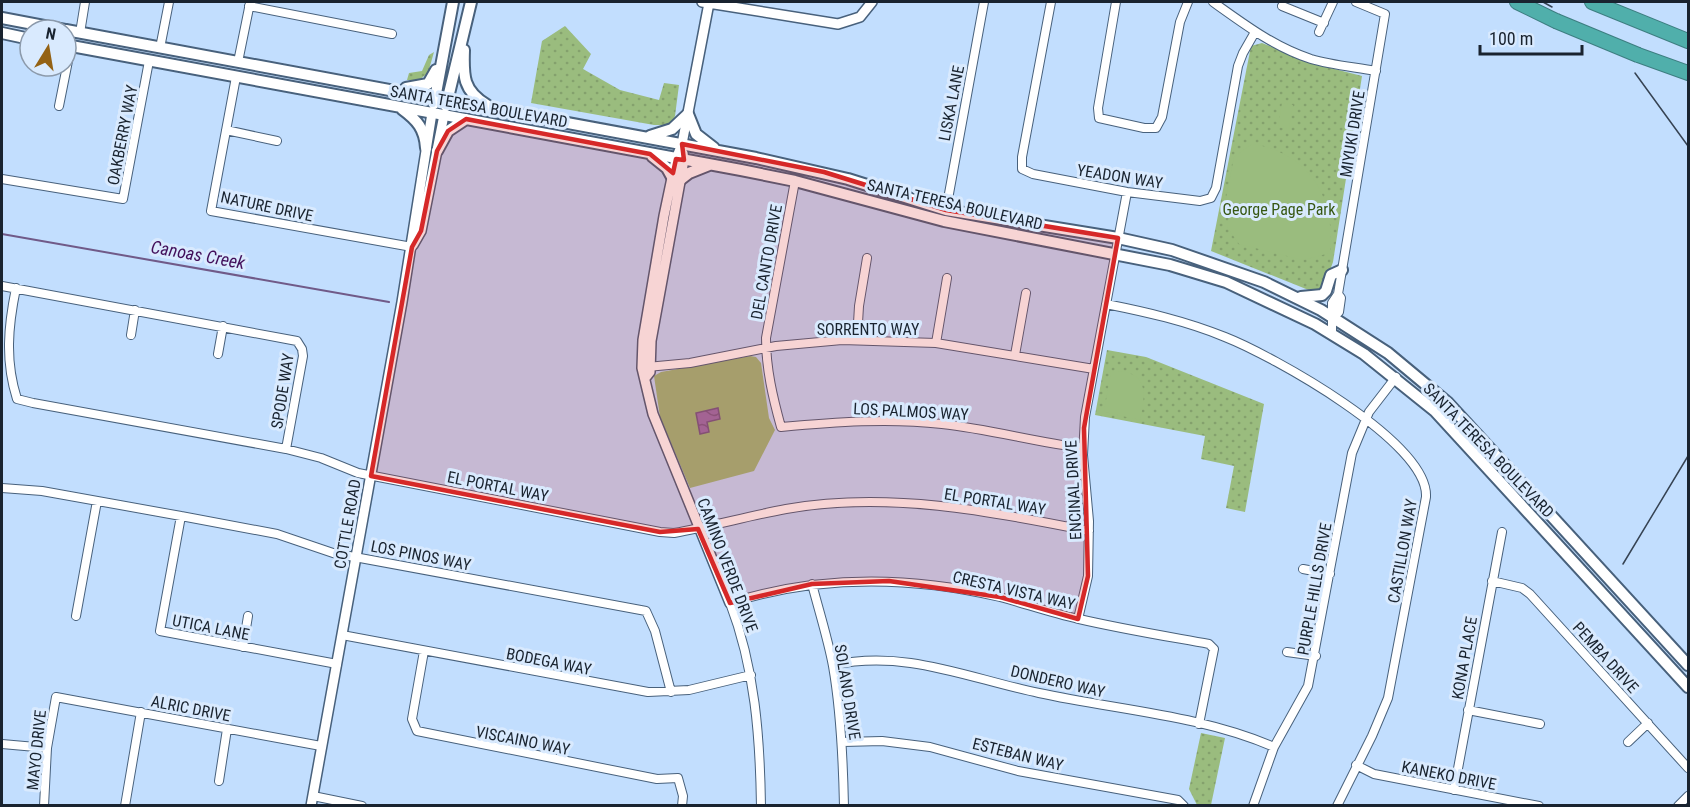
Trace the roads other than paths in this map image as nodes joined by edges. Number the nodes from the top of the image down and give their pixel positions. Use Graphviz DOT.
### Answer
graph roads {
  1 [pos="85,2"];
  2 [pos="169,2"];
  3 [pos="453,2"];
  4 [pos="471,2"];
  5 [pos="705,2"];
  6 [pos="872,2"];
  7 [pos="984,2"];
  8 [pos="1051,2"];
  9 [pos="1116,2"];
  10 [pos="1188,2"];
  11 [pos="1213,2"];
  12 [pos="1333,2"];
  13 [pos="1356,2"];
  14 [pos="1517,2"];
  15 [pos="1592,2"];
  16 [pos="250,4"];
  17 [pos="1282,6"];
  18 [pos="2,18"];
  19 [pos="18,21"];
  20 [pos="2,23"];
  21 [pos="18,23"];
  22 [pos="1324,23"];
  23 [pos="1255,32"];
  24 [pos="1319,32"];
  25 [pos="2,33"];
  26 [pos="80,33"];
  27 [pos="464,33"];
  28 [pos="392,34"];
  29 [pos="18,36"];
  30 [pos="1689,41"];
  31 [pos="78,48"];
  32 [pos="160,48"];
  33 [pos="443,50"];
  34 [pos="150,61"];
  35 [pos="238,62"];
  36 [pos="162,63"];
  37 [pos="1376,71"];
  38 [pos="1689,73"];
  39 [pos="236,77"];
  40 [pos="64,78"];
  41 [pos="388,89"];
  42 [pos="435,98"];
  43 [pos="447,100"];
  44 [pos="59,106"];
  45 [pos="399,107"];
  46 [pos="492,108"];
  47 [pos="432,113"];
  48 [pos="687,114"];
  49 [pos="444,115"];
  50 [pos="466,119"];
  51 [pos="226,130"];
  52 [pos="647,137"];
  53 [pos="277,141"];
  54 [pos="682,144"];
  55 [pos="426,148"];
  56 [pos="717,150"];
  57 [pos="437,151"];
  58 [pos="650,154"];
  59 [pos="680,160"];
  60 [pos="710,164"];
  61 [pos="676,178"];
  62 [pos="2,179"];
  63 [pos="795,181"];
  64 [pos="1127,192"];
  65 [pos="946,210"];
  66 [pos="1118,238"];
  67 [pos="412,247"];
  68 [pos="1115,254"];
  69 [pos="867,258"];
  70 [pos="1342,270"];
  71 [pos="947,278"];
  72 [pos="2,286"];
  73 [pos="16,288"];
  74 [pos="1026,293"];
  75 [pos="1298,297"];
  76 [pos="1106,304"];
  77 [pos="135,310"];
  78 [pos="1334,317"];
  79 [pos="223,326"];
  80 [pos="1332,333"];
  81 [pos="131,335"];
  82 [pos="858,340"];
  83 [pos="936,343"];
  84 [pos="766,348"];
  85 [pos="218,354"];
  86 [pos="1015,355"];
  87 [pos="1094,369"];
  88 [pos="646,371"];
  89 [pos="1396,377"];
  90 [pos="1366,420"];
  91 [pos="1083,448"];
  92 [pos="286,449"];
  93 [pos="371,476"];
  94 [pos="2,488"];
  95 [pos="97,501"];
  96 [pos="181,516"];
  97 [pos="698,529"];
  98 [pos="1089,531"];
  99 [pos="1502,532"];
  100 [pos="356,557"];
  101 [pos="1303,569"];
  102 [pos="1330,574"];
  103 [pos="1492,580"];
  104 [pos="812,584"];
  105 [pos="730,603"];
  106 [pos="76,616"];
  107 [pos="249,616"];
  108 [pos="1078,619"];
  109 [pos="342,635"];
  110 [pos="243,647"];
  111 [pos="424,651"];
  112 [pos="1287,652"];
  113 [pos="1316,656"];
  114 [pos="337,664"];
  115 [pos="833,665"];
  116 [pos="1689,665"];
  117 [pos="751,675"];
  118 [pos="1689,687"];
  119 [pos="671,692"];
  120 [pos="56,697"];
  121 [pos="1468,711"];
  122 [pos="141,712"];
  123 [pos="1648,723"];
  124 [pos="1199,724"];
  125 [pos="1540,724"];
  126 [pos="227,729"];
  127 [pos="843,742"];
  128 [pos="1628,742"];
  129 [pos="2,744"];
  130 [pos="321,746"];
  131 [pos="1274,747"];
  132 [pos="47,748"];
  133 [pos="1356,765"];
  134 [pos="1689,768"];
  135 [pos="219,782"];
  136 [pos="1454,790"];
  137 [pos="1689,796"];
  138 [pos="312,801"];
  139 [pos="1183,805"];
  140 [pos="44,806"];
  141 [pos="125,806"];
  142 [pos="362,806"];
  143 [pos="682,806"];
  144 [pos="762,806"];
  145 [pos="844,806"];
  146 [pos="1253,806"];
  147 [pos="1337,806"];
  148 [pos="1539,806"];
  149 [pos="1678,806"];
  1 -- 26 [label="street"];
  2 -- 32 [label="street"];
  3 -- 33 [label="main road, COTTLE ROAD"];
  4 -- 27 [label="main road, COTTLE ROAD"];
  5 -- 6 [label="street"];
  5 -- 48 [label="street, CAMINO VERDE DRIVE"];
  7 -- 65 [label="street, LISKA LANE"];
  8 -- 64 [label="street, YEADON WAY"];
  9 -- 10 [label="street"];
  11 -- 23 [label="street"];
  12 -- 22 [label="street"];
  13 -- 37 [label="street, MIYUKI DRIVE"];
  14 -- 38 [label="highway, bridge"];
  15 -- 30 [label="highway"];
  16 -- 28 [label="street"];
  16 -- 35 [label="street"];
  17 -- 22 [label="street"];
  18 -- 19 [label="main road, SANTA TERESA BOULEVARD"];
  20 -- 21 [label="main road"];
  22 -- 24 [label="street"];
  23 -- 37 [label="street"];
  23 -- 64 [label="street, YEADON WAY"];
  25 -- 29 [label="main road"];
  26 -- 32 [label="main road, SANTA TERESA BOULEVARD"];
  27 -- 43 [label="main road, COTTLE ROAD"];
  27 -- 46 [label="main road"];
  31 -- 34 [label="main road, SANTA TERESA BOULEVARD"];
  32 -- 35 [label="main road, SANTA TERESA BOULEVARD"];
  33 -- 41 [label="main road"];
  33 -- 42 [label="main road, COTTLE ROAD"];
  34 -- 36 [label="main road, SANTA TERESA BOULEVARD"];
  34 -- 62 [label="street, OAKBERRY WAY"];
  35 -- 36 [label="main road"];
  35 -- 41 [label="main road, SANTA TERESA BOULEVARD"];
  36 -- 39 [label="main road, SANTA TERESA BOULEVARD"];
  37 -- 70 [label="street, MIYUKI DRIVE"];
  39 -- 45 [label="main road, SANTA TERESA BOULEVARD"];
  39 -- 51 [label="street, NATURE DRIVE"];
  40 -- 44 [label="street"];
  41 -- 42 [label="main road, SANTA TERESA BOULEVARD"];
  42 -- 43 [label="main road, SANTA TERESA BOULEVARD"];
  42 -- 47 [label="main road, COTTLE ROAD"];
  43 -- 46 [label="main road, SANTA TERESA BOULEVARD"];
  43 -- 49 [label="main road, COTTLE ROAD"];
  45 -- 47 [label="main road, SANTA TERESA BOULEVARD"];
  45 -- 55 [label="main road"];
  46 -- 52 [label="main road, SANTA TERESA BOULEVARD"];
  47 -- 49 [label="main road, SANTA TERESA BOULEVARD"];
  47 -- 55 [label="street, COTTLE ROAD"];
  48 -- 52 [label="main road"];
  48 -- 54 [label="street, CAMINO VERDE DRIVE"];
  48 -- 56 [label="main road"];
  49 -- 50 [label="main road, SANTA TERESA BOULEVARD"];
  49 -- 57 [label="street, COTTLE ROAD"];
  50 -- 57 [label="main road"];
  50 -- 58 [label="main road, SANTA TERESA BOULEVARD"];
  51 -- 53 [label="street"];
  51 -- 67 [label="street, NATURE DRIVE"];
  52 -- 54 [label="main road, SANTA TERESA BOULEVARD"];
  54 -- 56 [label="main road, SANTA TERESA BOULEVARD"];
  54 -- 59 [label="street, CAMINO VERDE DRIVE"];
  55 -- 67 [label="street, COTTLE ROAD"];
  56 -- 65 [label="main road, SANTA TERESA BOULEVARD"];
  57 -- 67 [label="street, COTTLE ROAD"];
  58 -- 59 [label="main road, SANTA TERESA BOULEVARD"];
  58 -- 61 [label="main road"];
  59 -- 60 [label="main road, SANTA TERESA BOULEVARD"];
  59 -- 61 [label="street, CAMINO VERDE DRIVE"];
  60 -- 61 [label="main road"];
  60 -- 63 [label="main road, SANTA TERESA BOULEVARD"];
  61 -- 88 [label="street, CAMINO VERDE DRIVE"];
  63 -- 68 [label="main road, SANTA TERESA BOULEVARD"];
  63 -- 84 [label="street, DEL CANTO DRIVE"];
  64 -- 66 [label="street, ENCINAL DRIVE"];
  65 -- 66 [label="main road, SANTA TERESA BOULEVARD"];
  66 -- 68 [label="street, ENCINAL DRIVE"];
  66 -- 75 [label="main road, SANTA TERESA BOULEVARD"];
  67 -- 93 [label="street, COTTLE ROAD"];
  68 -- 76 [label="street, ENCINAL DRIVE"];
  68 -- 80 [label="main road, SANTA TERESA BOULEVARD"];
  69 -- 82 [label="street"];
  70 -- 75 [label="main road"];
  70 -- 78 [label="street, MIYUKI DRIVE"];
  71 -- 83 [label="street"];
  72 -- 73 [label="street, SPODE WAY"];
  73 -- 77 [label="street, SPODE WAY"];
  73 -- 92 [label="street, EL PORTAL WAY"];
  74 -- 86 [label="street"];
  75 -- 78 [label="main road, SANTA TERESA BOULEVARD"];
  76 -- 87 [label="street, ENCINAL DRIVE"];
  76 -- 90 [label="street, CASTILLON WAY"];
  77 -- 79 [label="street, SPODE WAY"];
  77 -- 81 [label="street"];
  78 -- 80 [label="street, MIYUKI DRIVE"];
  78 -- 116 [label="main road, SANTA TERESA BOULEVARD"];
  79 -- 85 [label="street"];
  79 -- 92 [label="street, SPODE WAY"];
  80 -- 89 [label="main road, SANTA TERESA BOULEVARD"];
  82 -- 83 [label="street, SORRENTO WAY"];
  82 -- 84 [label="street, SORRENTO WAY"];
  83 -- 86 [label="street, SORRENTO WAY"];
  84 -- 88 [label="street, SORRENTO WAY"];
  84 -- 91 [label="street, LOS PALMOS WAY"];
  86 -- 87 [label="street, SORRENTO WAY"];
  87 -- 91 [label="street, ENCINAL DRIVE"];
  88 -- 97 [label="street, CAMINO VERDE DRIVE"];
  89 -- 90 [label="street, PURPLE HILLS DRIVE"];
  89 -- 118 [label="main road, SANTA TERESA BOULEVARD"];
  90 -- 102 [label="street, PURPLE HILLS DRIVE"];
  90 -- 133 [label="street, CASTILLON WAY"];
  91 -- 98 [label="street, ENCINAL DRIVE"];
  92 -- 93 [label="street, EL PORTAL WAY"];
  93 -- 97 [label="street, EL PORTAL WAY"];
  93 -- 100 [label="street, COTTLE ROAD"];
  94 -- 95 [label="street, LOS PINOS WAY"];
  95 -- 96 [label="street, LOS PINOS WAY"];
  95 -- 106 [label="street"];
  96 -- 100 [label="street, LOS PINOS WAY"];
  96 -- 110 [label="street, UTICA LANE"];
  97 -- 98 [label="street, EL PORTAL WAY"];
  97 -- 105 [label="street, CAMINO VERDE DRIVE"];
  98 -- 108 [label="street, ENCINAL DRIVE"];
  99 -- 103 [label="street, KONA PLACE"];
  100 -- 109 [label="street, COTTLE ROAD"];
  100 -- 119 [label="street, LOS PINOS WAY"];
  101 -- 102 [label="street"];
  102 -- 113 [label="street, PURPLE HILLS DRIVE"];
  103 -- 121 [label="street, KONA PLACE"];
  103 -- 123 [label="street, PEMBA DRIVE"];
  104 -- 105 [label="street, CRESTA VISTA WAY"];
  104 -- 108 [label="street, CRESTA VISTA WAY"];
  104 -- 115 [label="street, SOLANO DRIVE"];
  105 -- 117 [label="street, CAMINO VERDE DRIVE"];
  107 -- 110 [label="street"];
  108 -- 124 [label="street, CRESTA VISTA WAY"];
  109 -- 111 [label="street, BODEGA WAY"];
  109 -- 114 [label="street, COTTLE ROAD"];
  110 -- 114 [label="street, UTICA LANE"];
  111 -- 119 [label="street, BODEGA WAY"];
  111 -- 143 [label="street, VISCAINO WAY"];
  112 -- 113 [label="street"];
  113 -- 131 [label="street, PURPLE HILLS DRIVE"];
  114 -- 130 [label="street, COTTLE ROAD"];
  115 -- 124 [label="street, DONDERO WAY"];
  115 -- 127 [label="street, SOLANO DRIVE"];
  117 -- 119 [label="street, BODEGA WAY"];
  117 -- 144 [label="street, CAMINO VERDE DRIVE"];
  120 -- 122 [label="street, ALRIC DRIVE"];
  120 -- 132 [label="street, MAYO DRIVE"];
  121 -- 125 [label="street"];
  121 -- 136 [label="street, KONA PLACE"];
  122 -- 126 [label="street, ALRIC DRIVE"];
  122 -- 141 [label="street"];
  123 -- 128 [label="street"];
  123 -- 134 [label="street, PEMBA DRIVE"];
  124 -- 131 [label="street, DONDERO WAY"];
  126 -- 130 [label="street, ALRIC DRIVE"];
  126 -- 135 [label="street"];
  127 -- 139 [label="street, ESTEBAN WAY"];
  127 -- 145 [label="street, SOLANO DRIVE"];
  129 -- 132 [label="street"];
  130 -- 138 [label="street, COTTLE ROAD"];
  131 -- 146 [label="street, PURPLE HILLS DRIVE"];
  132 -- 140 [label="street, MAYO DRIVE"];
  133 -- 136 [label="street, KANEKO DRIVE"];
  133 -- 147 [label="street, CASTILLON WAY"];
  136 -- 148 [label="street, KANEKO DRIVE"];
  137 -- 149 [label="street"];
  138 -- 142 [label="street"];
}
